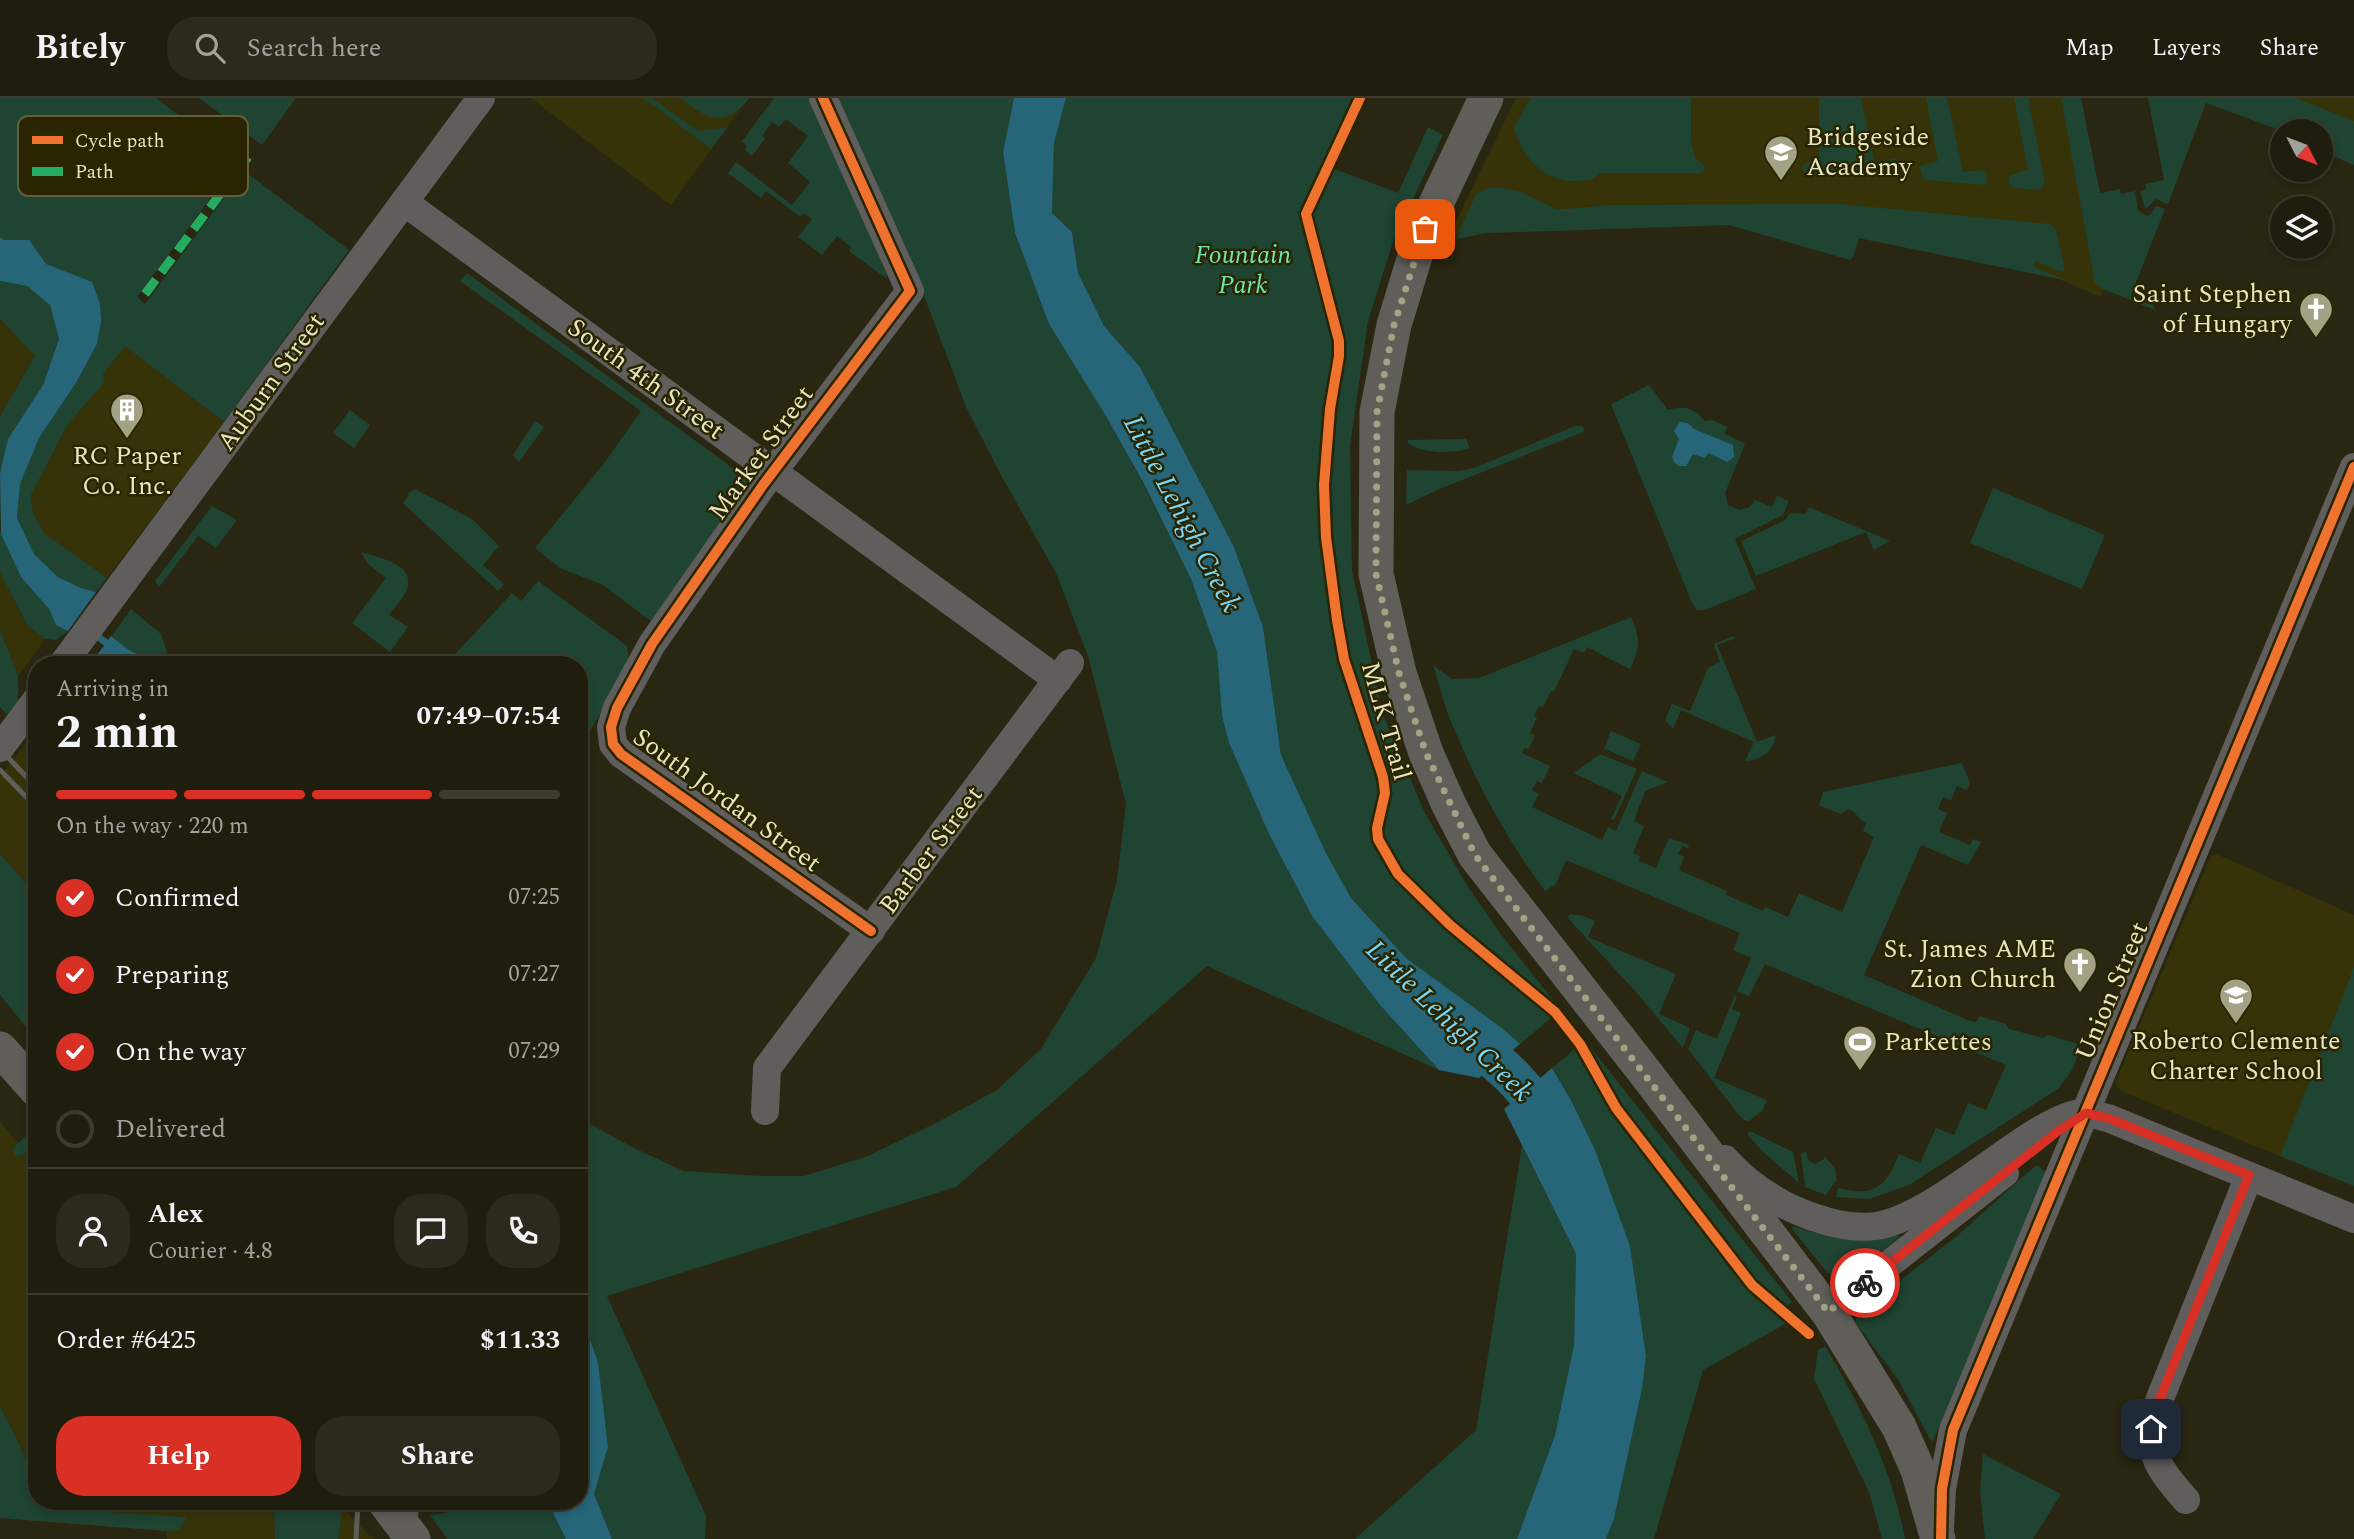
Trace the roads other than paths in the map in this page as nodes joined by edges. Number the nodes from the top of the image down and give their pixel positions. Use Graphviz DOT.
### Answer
graph roads {
  1 [pos="481,98"];
  2 [pos="823,98"];
  3 [pos="1486,98"];
  4 [pos="404,202"];
  5 [pos="2354,467"];
  6 [pos="773,472"];
  7 [pos="652,644"];
  8 [pos="69,655"];
  9 [pos="1064,671"];
  10 [pos="28,711"];
  11 [pos="0,748"];
  12 [pos="871,932"];
  13 [pos="0,1049"];
  14 [pos="1647,1075"];
  15 [pos="28,1080"];
  16 [pos="765,1111"];
  17 [pos="2086,1113"];
  18 [pos="2249,1175"];
  19 [pos="2354,1219"];
  20 [pos="1828,1312"];
  21 [pos="2186,1500"];
  22 [pos="391,1510"];
  23 [pos="413,1539"];
  24 [pos="1939,1539"];
  1 -- 4 [label="street, Auburn Street"];
  2 -- 6 [label="street, Market Street"];
  3 -- 14 [label="main road"];
  4 -- 6 [label="street, South 4th Street"];
  4 -- 8 [label="street, Auburn Street"];
  5 -- 17 [label="street, Union Street"];
  6 -- 7 [label="street, Market Street"];
  6 -- 9 [label="street, South 4th Street"];
  7 -- 12 [label="street, South Jordan Street"];
  9 -- 12 [label="street, Barber Street"];
  10 -- 11 [label="street"];
  12 -- 16 [label="street, Barber Street"];
  13 -- 15 [label="main road"];
  14 -- 17 [label="street"];
  14 -- 20 [label="main road"];
  17 -- 18 [label="street"];
  17 -- 20 [label="street"];
  17 -- 24 [label="street, Union Street"];
  18 -- 19 [label="street"];
  18 -- 21 [label="street"];
  20 -- 24 [label="main road"];
  22 -- 23 [label="main road"];
}
